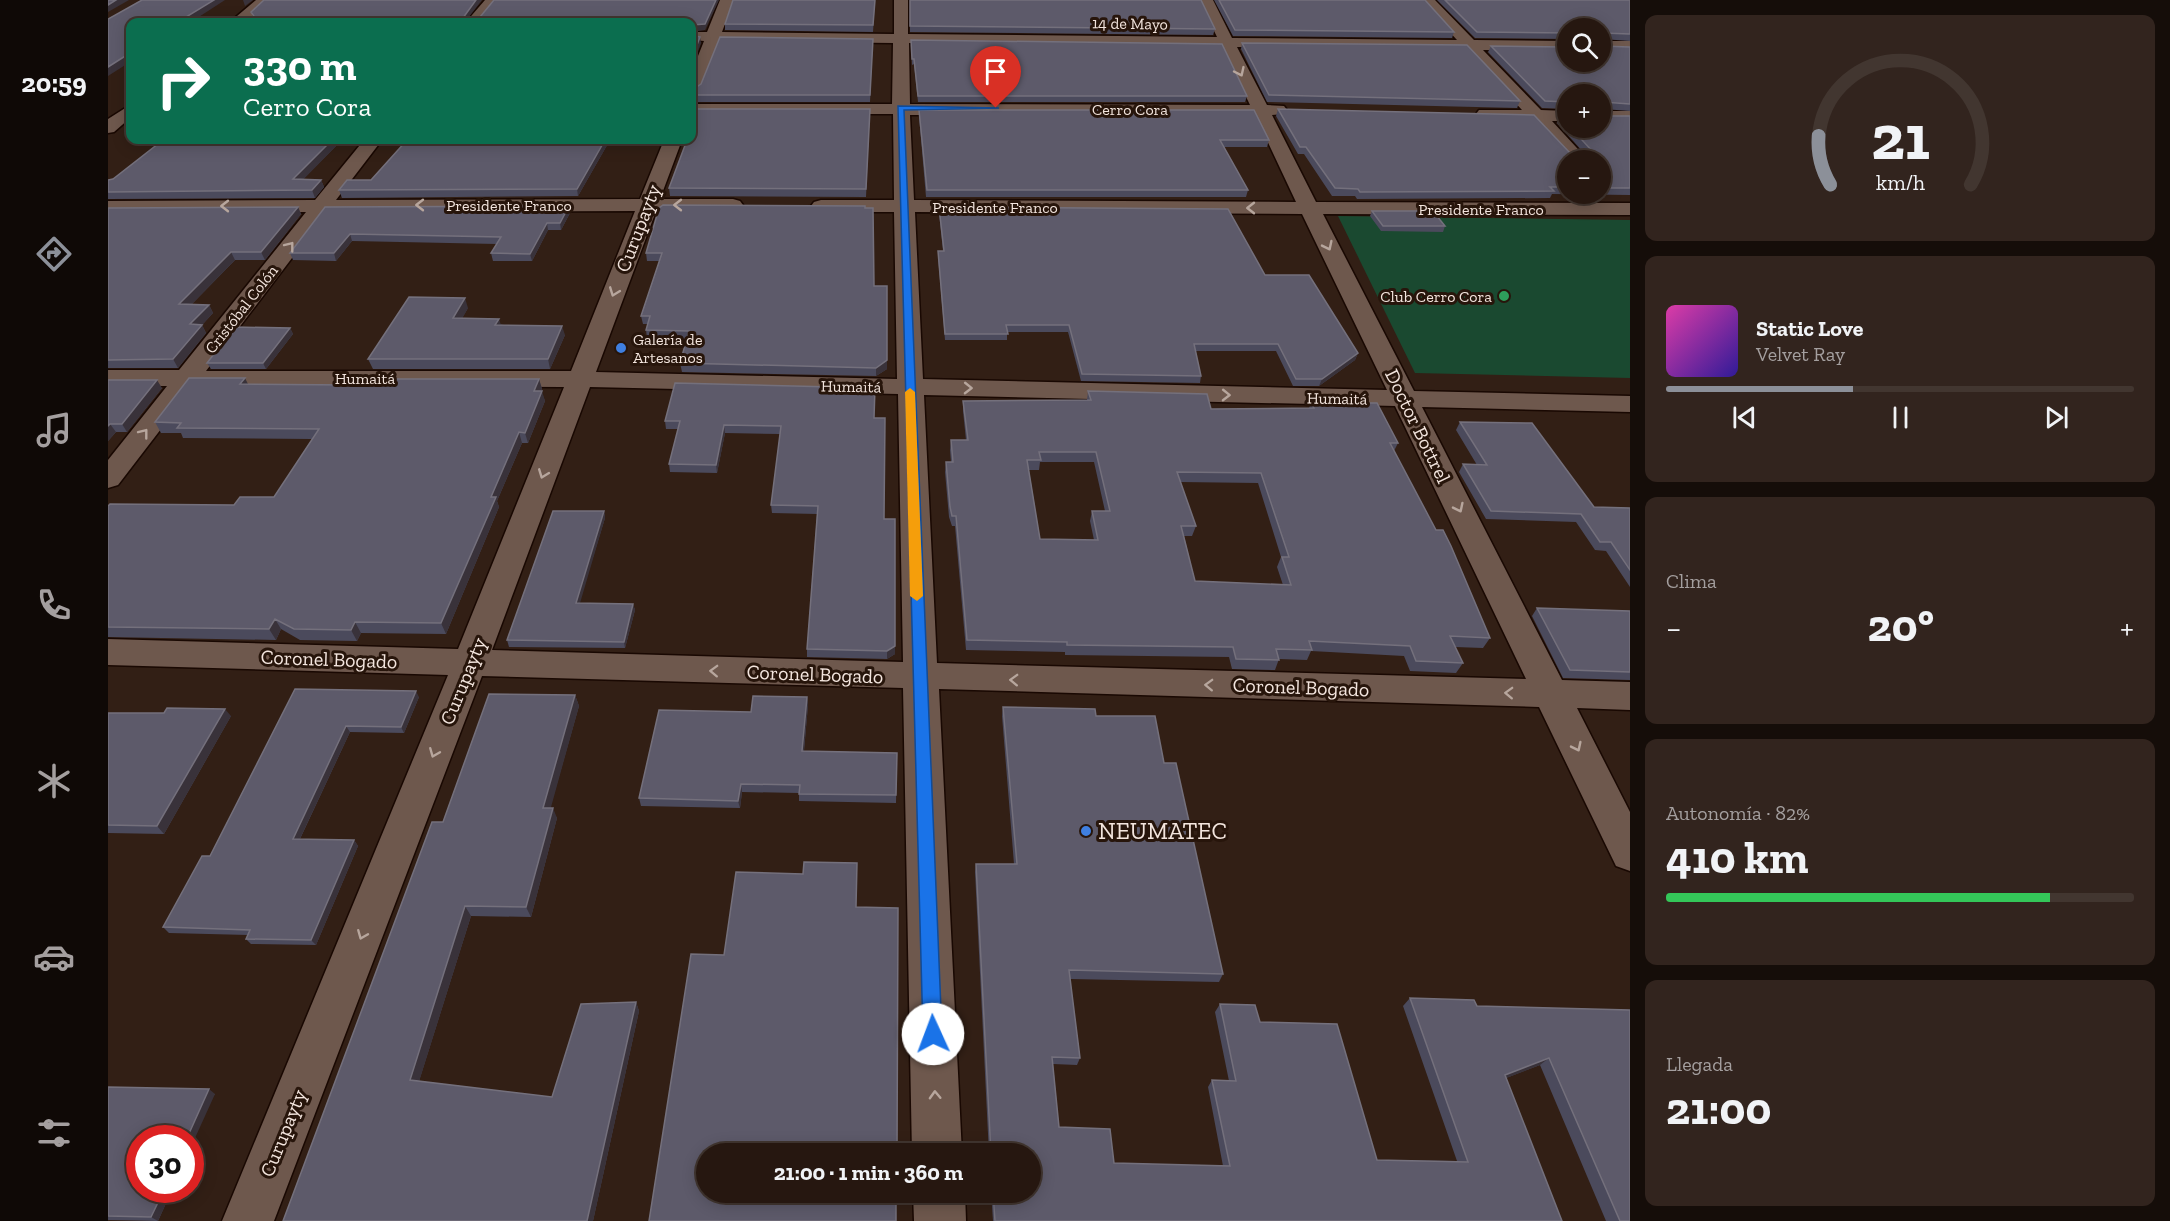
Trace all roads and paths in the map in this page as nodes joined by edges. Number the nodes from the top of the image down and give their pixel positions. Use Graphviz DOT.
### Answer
graph roads {
  1 [pos="264,0"];
  2 [pos="493,0"];
  3 [pos="727,0"];
  4 [pos="901,0"];
  5 [pos="1206,0"];
  6 [pos="1427,0"];
  7 [pos="242,18"];
  8 [pos="477,18"];
  9 [pos="696,36"];
  10 [pos="712,36"];
  11 [pos="900,39"];
  12 [pos="1227,42"];
  13 [pos="1470,45"];
  14 [pos="1557,46"];
  15 [pos="1611,46"];
  16 [pos="1630,46"];
  17 [pos="696,79"];
  18 [pos="108,108"];
  19 [pos="901,108"];
  20 [pos="696,109"];
  21 [pos="1258,109"];
  22 [pos="126,110"];
  23 [pos="1293,110"];
  24 [pos="126,113"];
  25 [pos="1467,114"];
  26 [pos="1536,115"];
  27 [pos="1557,116"];
  28 [pos="1611,116"];
  29 [pos="1630,116"];
  30 [pos="108,128"];
  31 [pos="370,144"];
  32 [pos="670,144"];
  33 [pos="1570,150"];
  34 [pos="1611,193"];
  35 [pos="647,204"];
  36 [pos="322,205"];
  37 [pos="752,205"];
  38 [pos="799,206"];
  39 [pos="904,206"];
  40 [pos="108,207"];
  41 [pos="1309,208"];
  42 [pos="1628,209"];
  43 [pos="108,378"];
  44 [pos="187,378"];
  45 [pos="580,379"];
  46 [pos="910,387"];
  47 [pos="1405,400"];
  48 [pos="1630,404"];
  49 [pos="108,479"];
  50 [pos="108,652"];
  51 [pos="470,663"];
  52 [pos="919,677"];
  53 [pos="1551,694"];
  54 [pos="1630,696"];
  55 [pos="1630,853"];
  56 [pos="937,1143"];
  57 [pos="939,1203"];
  58 [pos="248,1221"];
  59 [pos="940,1221"];
  1 -- 7 [label="street"];
  2 -- 8 [label="street"];
  3 -- 10 [label="street"];
  4 -- 11 [label="street"];
  5 -- 12 [label="street, Doctor Bottrel"];
  6 -- 13 [label="street"];
  9 -- 10 [label="street, 14 de Mayo"];
  10 -- 11 [label="street, 14 de Mayo"];
  10 -- 17 [label="street"];
  11 -- 12 [label="street, 14 de Mayo"];
  11 -- 19 [label="street"];
  12 -- 13 [label="street, 14 de Mayo"];
  12 -- 21 [label="street, Doctor Bottrel, one-way"];
  13 -- 14 [label="street, 14 de Mayo"];
  13 -- 26 [label="street"];
  15 -- 16 [label="street"];
  18 -- 22 [label="street"];
  19 -- 20 [label="street, Cerro Cora"];
  19 -- 21 [label="street, Cerro Cora"];
  19 -- 39 [label="street"];
  21 -- 23 [label="street, Cerro Cora"];
  21 -- 41 [label="street, Doctor Bottrel"];
  24 -- 30 [label="street"];
  25 -- 26 [label="street"];
  26 -- 27 [label="street"];
  26 -- 33 [label="street"];
  28 -- 29 [label="street"];
  31 -- 36 [label="street, Cristóbal Colón"];
  32 -- 35 [label="street, Curupayty"];
  34 -- 42 [label="street"];
  35 -- 36 [label="street, Presidente Franco, one-way"];
  37 -- 35 [label="street, Presidente Franco, one-way"];
  35 -- 45 [label="street, Curupayty, one-way"];
  36 -- 40 [label="street, Presidente Franco, one-way"];
  44 -- 36 [label="street, Cristóbal Colón, one-way"];
  38 -- 39 [label="street, Presidente Franco"];
  41 -- 39 [label="street, Presidente Franco, one-way"];
  39 -- 46 [label="street"];
  41 -- 42 [label="street, Presidente Franco"];
  41 -- 47 [label="street, Doctor Bottrel, one-way"];
  43 -- 44 [label="street, Humaitá"];
  44 -- 45 [label="street, Humaitá"];
  49 -- 44 [label="street, Cristóbal Colón, one-way"];
  45 -- 46 [label="street, Humaitá"];
  45 -- 51 [label="street, Curupayty, one-way"];
  46 -- 47 [label="street, Humaitá, one-way"];
  46 -- 52 [label="street"];
  47 -- 48 [label="street, Humaitá"];
  47 -- 53 [label="street, Doctor Bottrel, one-way"];
  50 -- 51 [label="street, Coronel Bogado"];
  52 -- 51 [label="street, Coronel Bogado, one-way"];
  51 -- 58 [label="street, Curupayty, one-way"];
  53 -- 52 [label="street, Coronel Bogado, one-way"];
  56 -- 52 [label="street, one-way"];
  53 -- 54 [label="street, Coronel Bogado"];
  53 -- 55 [label="street, Doctor Bottrel, one-way"];
  57 -- 59 [label="street"];
}
